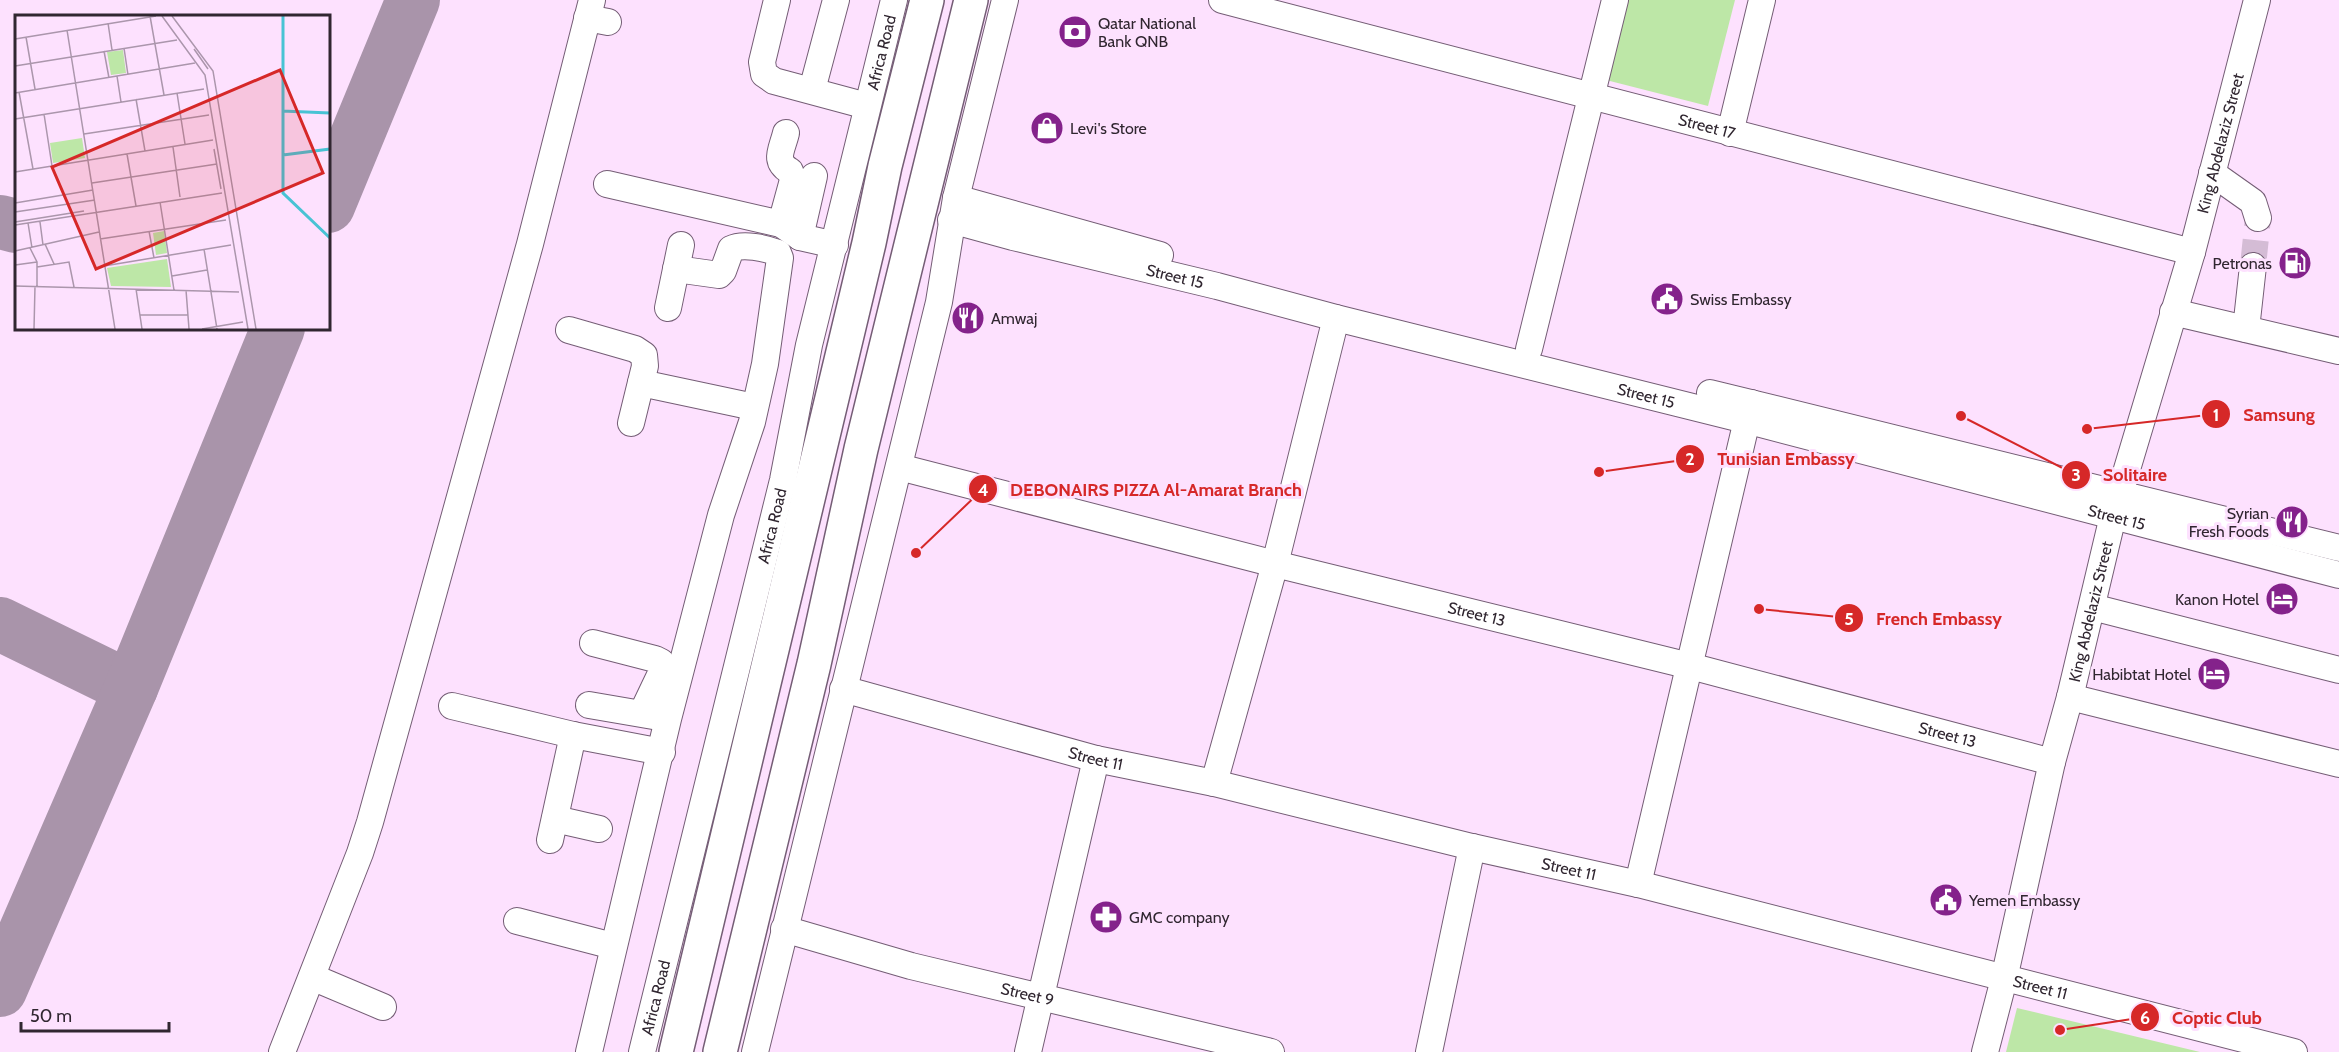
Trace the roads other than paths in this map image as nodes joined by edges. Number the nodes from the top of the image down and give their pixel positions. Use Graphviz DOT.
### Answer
graph roads {
  1 [pos="777,0"];
  2 [pos="836,0"];
  3 [pos="894,0"];
  4 [pos="927,0"];
  5 [pos="971,0"];
  6 [pos="1005,0"];
  7 [pos="1222,0"];
  8 [pos="1615,0"];
  9 [pos="1762,0"];
  10 [pos="2257,0"];
  11 [pos="595,14"];
  12 [pos="812,90"];
  13 [pos="1591,97"];
  14 [pos="867,106"];
  15 [pos="786,133"];
  16 [pos="1730,133"];
  17 [pos="885,166"];
  18 [pos="928,173"];
  19 [pos="2212,173"];
  20 [pos="814,176"];
  21 [pos="608,184"];
  22 [pos="954,209"];
  23 [pos="2258,218"];
  24 [pos="790,230"];
  25 [pos="868,243"];
  26 [pos="835,245"];
  27 [pos="2192,252"];
  28 [pos="910,253"];
  29 [pos="2253,266"];
  30 [pos="668,308"];
  31 [pos="2173,312"];
  32 [pos="1336,318"];
  33 [pos="2246,329"];
  34 [pos="569,330"];
  35 [pos="1529,349"];
  36 [pos="2339,351"];
  37 [pos="641,383"];
  38 [pos="754,407"];
  39 [pos="1750,412"];
  40 [pos="631,423"];
  41 [pos="899,466"];
  42 [pos="2116,504"];
  43 [pos="2339,548"];
  44 [pos="1275,564"];
  45 [pos="2339,575"];
  46 [pos="2092,607"];
  47 [pos="592,643"];
  48 [pos="1690,666"];
  49 [pos="2339,670"];
  50 [pos="843,689"];
  51 [pos="2070,697"];
  52 [pos="589,705"];
  53 [pos="452,706"];
  54 [pos="642,713"];
  55 [pos="668,719"];
  56 [pos="573,735"];
  57 [pos="662,752"];
  58 [pos="1096,759"];
  59 [pos="2052,762"];
  60 [pos="2339,764"];
  61 [pos="1214,783"];
  62 [pos="599,830"];
  63 [pos="1472,847"];
  64 [pos="1638,885"];
  65 [pos="517,921"];
  66 [pos="784,929"];
  67 [pos="613,946"];
  68 [pos="312,977"];
  69 [pos="2004,979"];
  70 [pos="1042,996"];
  71 [pos="383,1007"];
  72 [pos="282,1052"];
  73 [pos="589,1052"];
  74 [pos="642,1052"];
  75 [pos="676,1052"];
  76 [pos="720,1052"];
  77 [pos="755,1052"];
  78 [pos="1028,1052"];
  79 [pos="1271,1052"];
  80 [pos="1429,1052"];
  81 [pos="1985,1052"];
  82 [pos="2294,1052"];
  1 -- 12 [label="street"];
  2 -- 12 [label="street"];
  3 -- 14 [label="street, Africa Road"];
  4 -- 17 [label="highway, Africa Road"];
  5 -- 18 [label="highway"];
  6 -- 22 [label="street"];
  7 -- 13 [label="street, Street 17"];
  8 -- 13 [label="street"];
  9 -- 16 [label="street"];
  10 -- 19 [label="street, King Abdelaziz Street"];
  11 -- 68 [label="street"];
  12 -- 14 [label="street"];
  13 -- 16 [label="street, Street 17"];
  13 -- 35 [label="street"];
  14 -- 26 [label="street, Africa Road"];
  15 -- 24 [label="street"];
  16 -- 27 [label="street, Street 17"];
  17 -- 18 [label="highway"];
  17 -- 25 [label="highway, Africa Road"];
  18 -- 28 [label="highway"];
  19 -- 23 [label="street"];
  19 -- 27 [label="street, King Abdelaziz Street"];
  20 -- 24 [label="street"];
  21 -- 24 [label="street"];
  22 -- 32 [label="street, Street 15"];
  22 -- 35 [label="street, Street 15"];
  22 -- 41 [label="street"];
  24 -- 26 [label="street"];
  25 -- 28 [label="highway"];
  25 -- 75 [label="highway, Africa Road"];
  26 -- 74 [label="street, Africa Road"];
  27 -- 31 [label="street, King Abdelaziz Street"];
  28 -- 76 [label="highway"];
  29 -- 33 [label="street"];
  30 -- 38 [label="street"];
  31 -- 33 [label="street"];
  31 -- 42 [label="street, King Abdelaziz Street"];
  32 -- 39 [label="street, Street 15"];
  32 -- 44 [label="street"];
  33 -- 36 [label="street"];
  34 -- 37 [label="street"];
  35 -- 39 [label="street, Street 15"];
  37 -- 38 [label="street"];
  37 -- 40 [label="street"];
  38 -- 55 [label="street"];
  39 -- 42 [label="street, Street 15"];
  39 -- 48 [label="street"];
  41 -- 44 [label="street, Street 13"];
  41 -- 50 [label="street"];
  42 -- 43 [label="street, Street 15"];
  42 -- 45 [label="street, Street 15"];
  42 -- 46 [label="street, King Abdelaziz Street"];
  44 -- 48 [label="street, Street 13"];
  44 -- 61 [label="street"];
  46 -- 49 [label="street"];
  46 -- 51 [label="street, King Abdelaziz Street"];
  47 -- 54 [label="street"];
  48 -- 59 [label="street, Street 13"];
  48 -- 64 [label="street"];
  50 -- 58 [label="street, Street 11"];
  50 -- 66 [label="street"];
  51 -- 59 [label="street, King Abdelaziz Street"];
  51 -- 60 [label="street"];
  52 -- 54 [label="street"];
  53 -- 56 [label="street"];
  54 -- 55 [label="street"];
  55 -- 57 [label="street"];
  56 -- 57 [label="street"];
  56 -- 62 [label="street"];
  57 -- 67 [label="street"];
  58 -- 61 [label="street, Street 11"];
  58 -- 70 [label="street"];
  59 -- 69 [label="street, King Abdelaziz Street"];
  61 -- 63 [label="street, Street 11"];
  63 -- 64 [label="street, Street 11"];
  63 -- 80 [label="street"];
  64 -- 69 [label="street, Street 11"];
  65 -- 67 [label="street"];
  66 -- 70 [label="street, Street 9"];
  66 -- 77 [label="street"];
  67 -- 73 [label="street"];
  68 -- 71 [label="street"];
  68 -- 72 [label="street"];
  69 -- 81 [label="street, King Abdelaziz Street"];
  69 -- 82 [label="street, Street 11"];
  70 -- 78 [label="street"];
  70 -- 79 [label="street, Street 9"];
}
